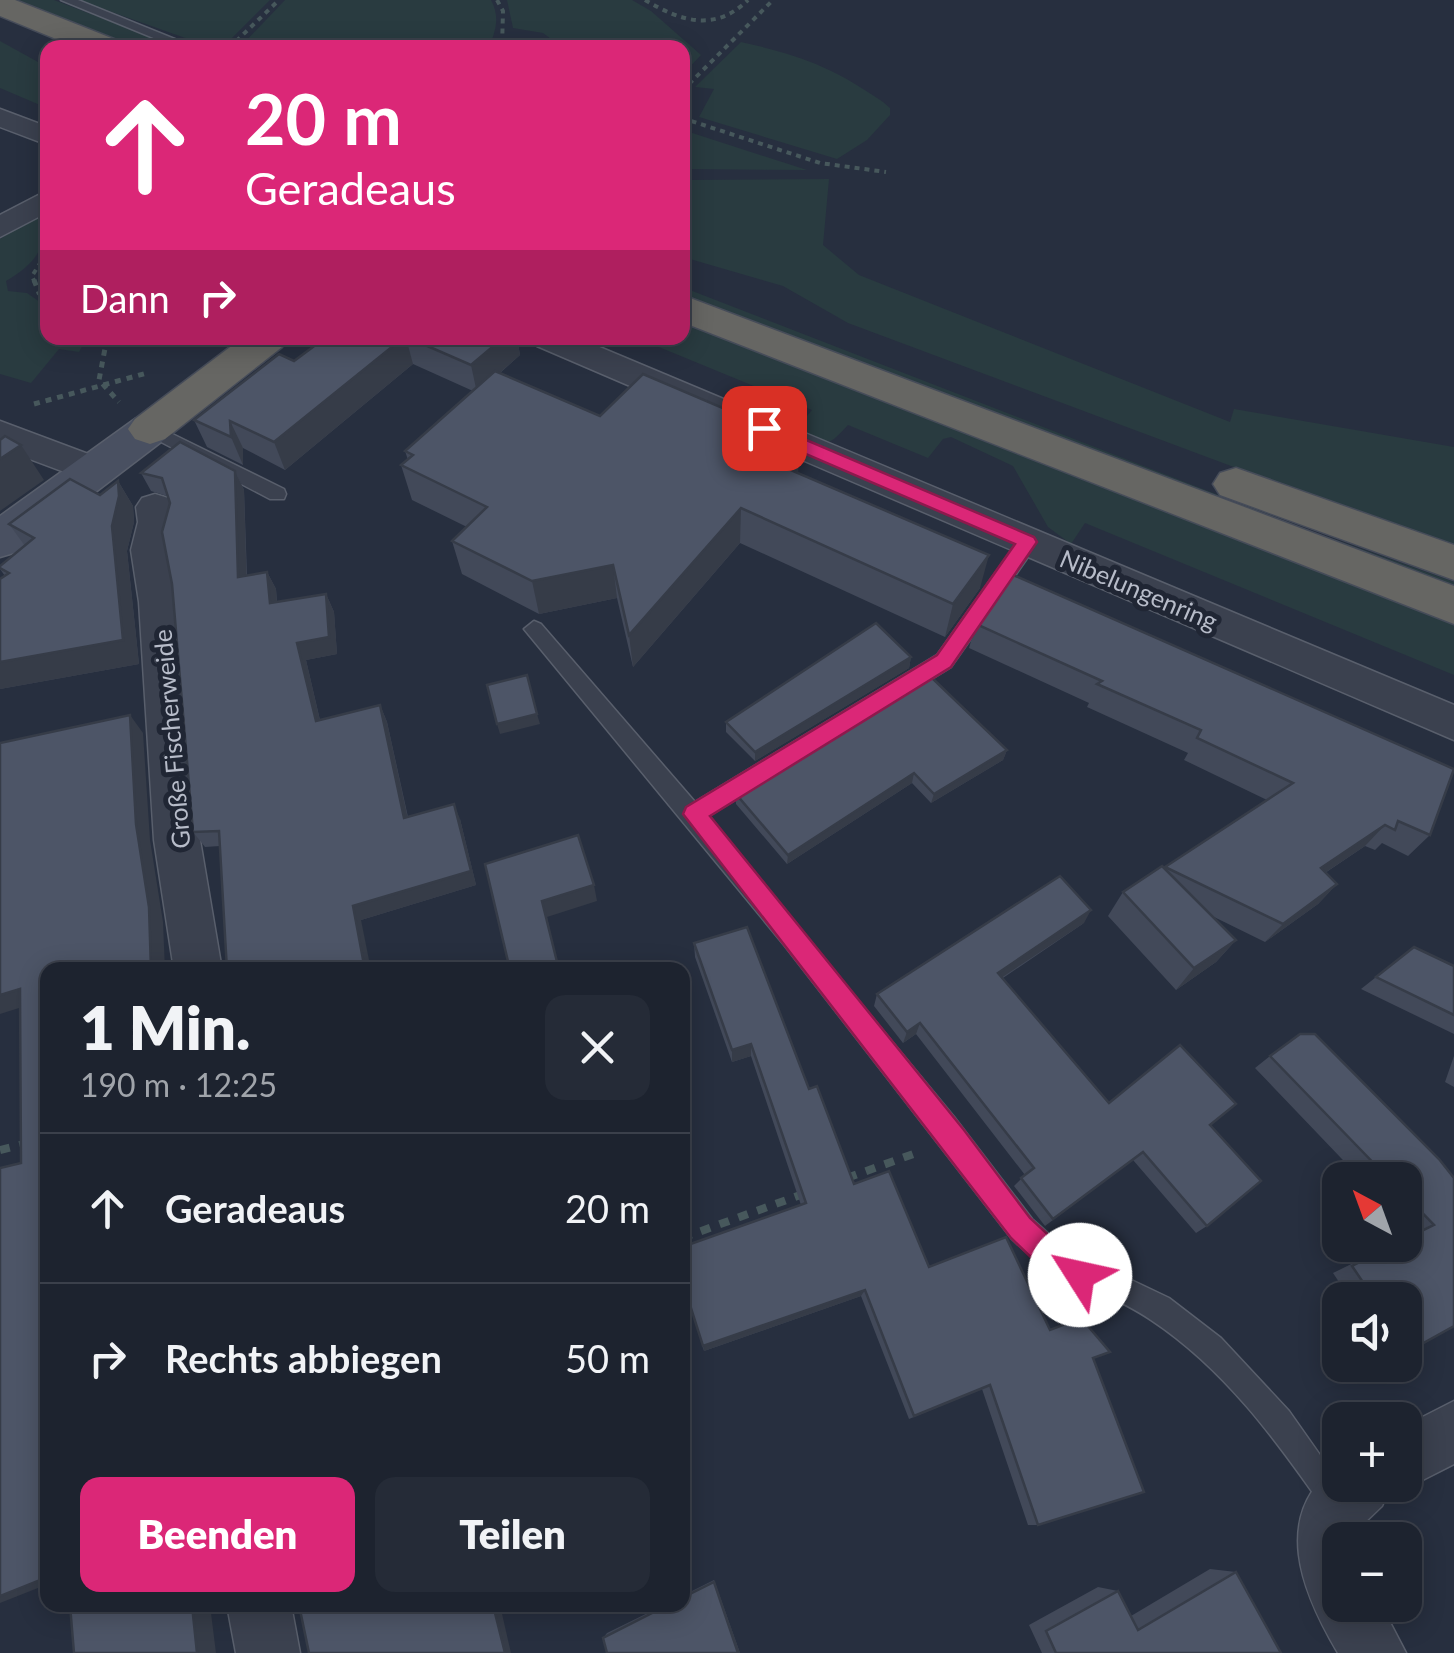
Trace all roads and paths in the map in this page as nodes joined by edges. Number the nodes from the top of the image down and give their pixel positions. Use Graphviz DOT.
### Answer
graph roads {
  1 [pos="67,0"];
  2 [pos="279,0"];
  3 [pos="498,0"];
  4 [pos="645,0"];
  5 [pos="748,0"];
  6 [pos="773,0"];
  7 [pos="0,6"];
  8 [pos="0,32"];
  9 [pos="87,40"];
  10 [pos="170,40"];
  11 [pos="237,40"];
  12 [pos="502,40"];
  13 [pos="40,48"];
  14 [pos="690,83"];
  15 [pos="0,117"];
  16 [pos="690,121"];
  17 [pos="40,134"];
  18 [pos="886,172"];
  19 [pos="40,205"];
  20 [pos="0,228"];
  21 [pos="40,263"];
  22 [pos="690,275"];
  23 [pos="40,293"];
  24 [pos="690,310"];
  25 [pos="106,345"];
  26 [pos="259,345"];
  27 [pos="564,345"];
  28 [pos="156,370"];
  29 [pos="99,380"];
  30 [pos="27,407"];
  31 [pos="150,428"];
  32 [pos="0,433"];
  33 [pos="94,470"];
  34 [pos="277,494"];
  35 [pos="155,508"];
  36 [pos="0,540"];
  37 [pos="1028,542"];
  38 [pos="1454,564"];
  39 [pos="1454,606"];
  40 [pos="534,629"];
  41 [pos="1454,723"];
  42 [pos="694,814"];
  43 [pos="197,962"];
  44 [pos="954,1139"];
  45 [pos="32,1142"];
  46 [pos="0,1150"];
  47 [pos="828,1185"];
  48 [pos="810,1192"];
  49 [pos="690,1235"];
  50 [pos="1454,1431"];
  51 [pos="1422,1449"];
  52 [pos="1322,1467"];
  53 [pos="261,1612"];
  54 [pos="1355,1622"];
  55 [pos="268,1653"];
  56 [pos="1374,1653"];
  1 -- 10 [label="lane"];
  2 -- 11 [label="path"];
  3 -- 12 [label="path"];
  4 -- 5 [label="path"];
  6 -- 14 [label="path"];
  7 -- 9 [label="highway"];
  8 -- 13 [label="highway"];
  15 -- 17 [label="street"];
  16 -- 18 [label="path"];
  19 -- 20 [label="street"];
  21 -- 23 [label="path"];
  22 -- 38 [label="highway"];
  24 -- 39 [label="highway"];
  25 -- 29 [label="path"];
  26 -- 31 [label="highway"];
  27 -- 37 [label="street, Nibelungenring"];
  28 -- 30 [label="path"];
  31 -- 33 [label="main road"];
  31 -- 34 [label="lane"];
  32 -- 33 [label="street"];
  33 -- 36 [label="main road"];
  35 -- 43 [label="street, Große Fischerweide"];
  37 -- 41 [label="street, Nibelungenring"];
  37 -- 42 [label="lane"];
  40 -- 42 [label="lane"];
  42 -- 44 [label="lane"];
  44 -- 47 [label="path"];
  44 -- 52 [label="lane"];
  45 -- 46 [label="path"];
  48 -- 49 [label="path"];
  50 -- 51 [label="street"];
  53 -- 55 [label="street"];
  54 -- 56 [label="street"];
}
